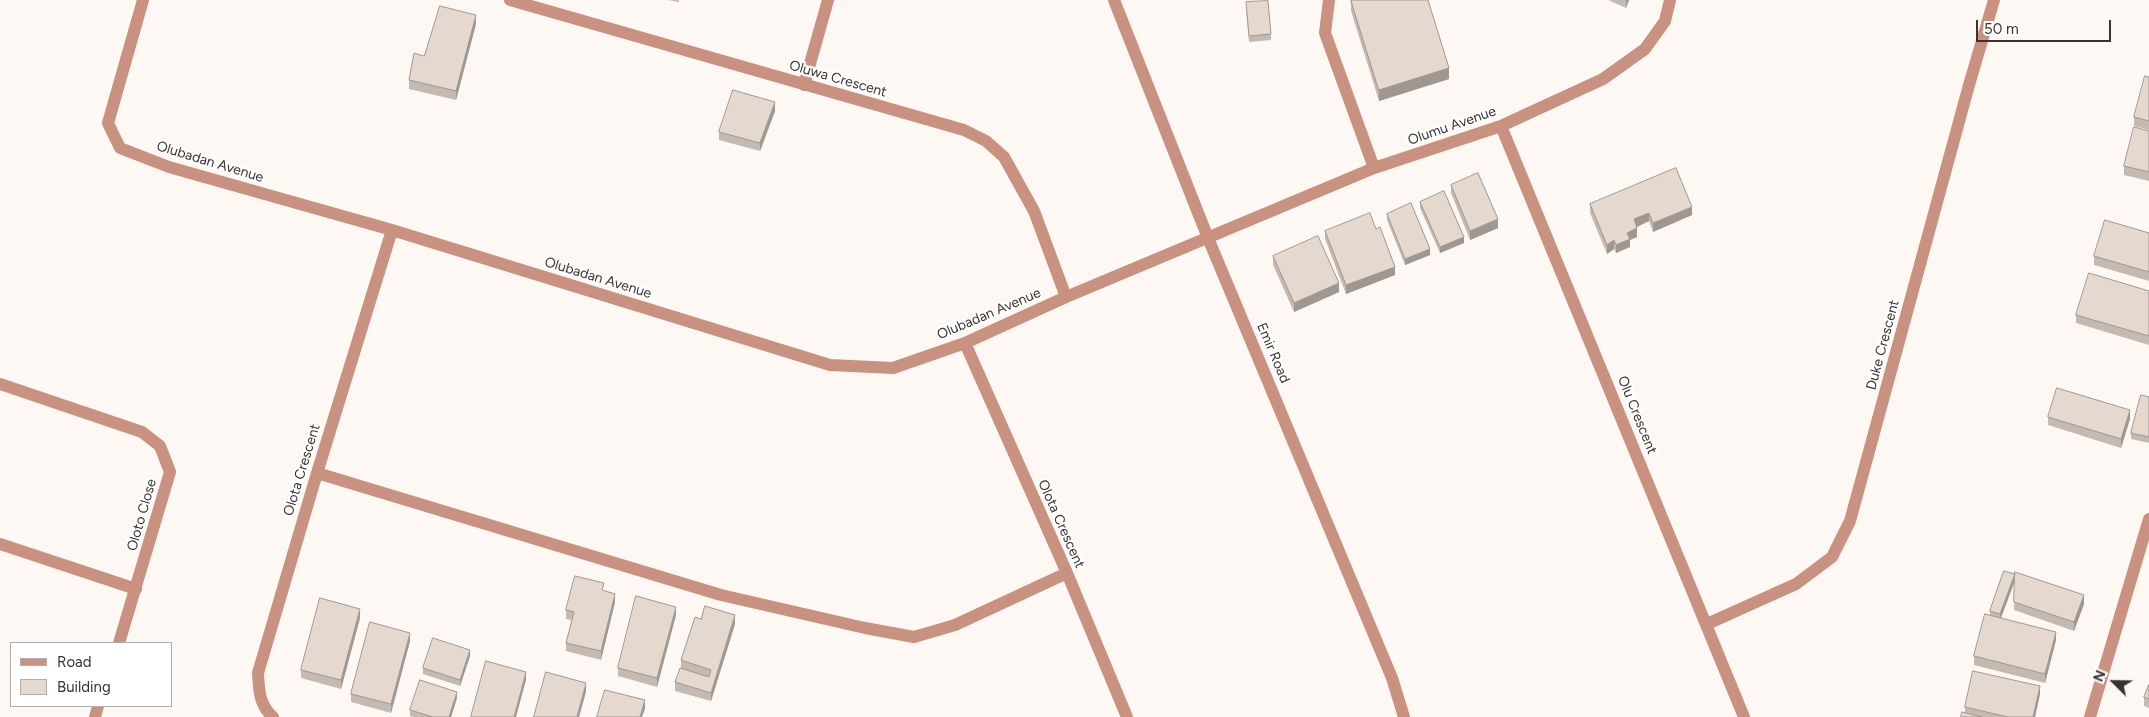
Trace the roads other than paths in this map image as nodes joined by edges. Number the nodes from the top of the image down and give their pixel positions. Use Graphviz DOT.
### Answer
graph roads {
  1 [pos="143,0"];
  2 [pos="510,0"];
  3 [pos="828,0"];
  4 [pos="1114,0"];
  5 [pos="1328,0"];
  6 [pos="1670,0"];
  7 [pos="1994,0"];
  8 [pos="804,85"];
  9 [pos="1501,126"];
  10 [pos="1374,168"];
  11 [pos="392,230"];
  12 [pos="1208,238"];
  13 [pos="1066,297"];
  14 [pos="965,343"];
  15 [pos="0,384"];
  16 [pos="317,473"];
  17 [pos="2149,519"];
  18 [pos="0,544"];
  19 [pos="1067,573"];
  20 [pos="136,589"];
  21 [pos="1707,624"];
  22 [pos="119,642"];
  23 [pos="272,717"];
  24 [pos="1127,717"];
  25 [pos="1404,717"];
  26 [pos="1744,717"];
  27 [pos="2090,717"];
  1 -- 11 [label="street, Olubadan Avenue"];
  2 -- 8 [label="street, Oluwa Crescent"];
  3 -- 8 [label="street"];
  4 -- 12 [label="street, Emir Road"];
  5 -- 10 [label="street"];
  6 -- 9 [label="street, Olumu Avenue"];
  7 -- 21 [label="street, Duke Crescent"];
  8 -- 13 [label="street, Oluwa Crescent"];
  9 -- 10 [label="street, Olumu Avenue"];
  9 -- 21 [label="street, Olu Crescent"];
  10 -- 12 [label="street, Olumu Avenue"];
  11 -- 14 [label="street, Olubadan Avenue"];
  11 -- 16 [label="street, Olota Crescent"];
  12 -- 13 [label="street, Olubadan Avenue"];
  12 -- 25 [label="street, Emir Road"];
  13 -- 14 [label="street, Olubadan Avenue"];
  14 -- 19 [label="street, Olota Crescent"];
  15 -- 20 [label="street, Oloto Close"];
  16 -- 19 [label="street"];
  16 -- 23 [label="street, Olota Crescent"];
  17 -- 27 [label="street"];
  18 -- 20 [label="street"];
  19 -- 24 [label="street, Olota Crescent"];
  20 -- 22 [label="street, Oloto Close"];
  21 -- 26 [label="street, Olu Crescent"];
}
